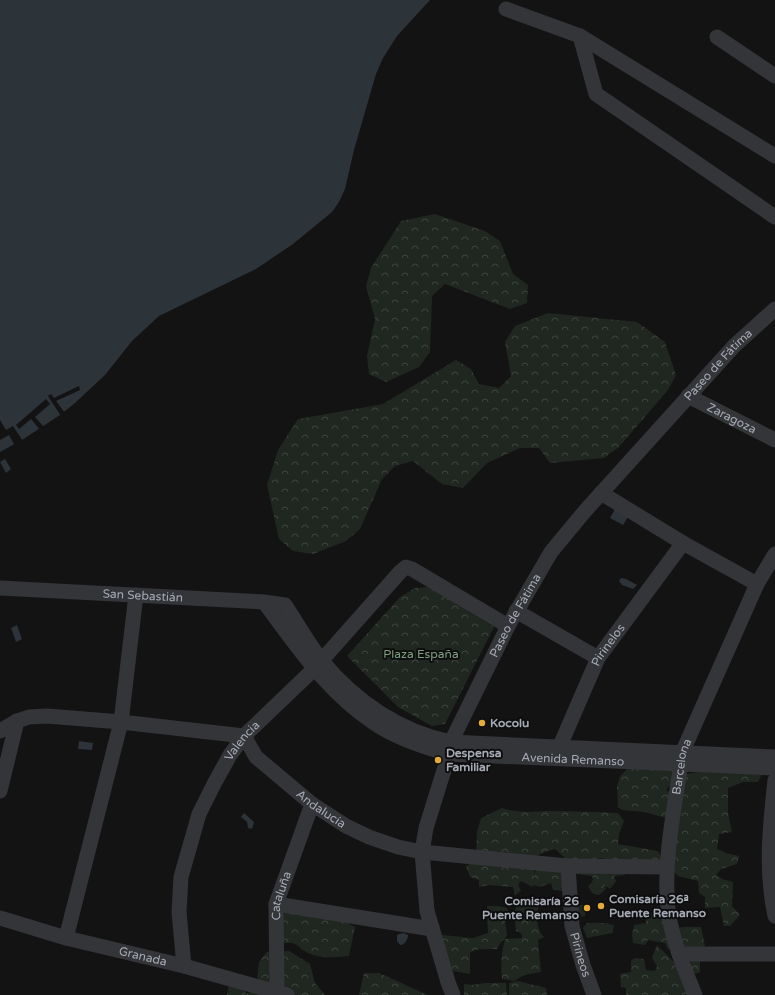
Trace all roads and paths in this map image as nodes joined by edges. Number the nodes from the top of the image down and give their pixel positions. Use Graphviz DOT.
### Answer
graph roads {
  1 [pos="506,9"];
  2 [pos="580,36"];
  3 [pos="717,37"];
  4 [pos="775,76"];
  5 [pos="775,156"];
  6 [pos="775,217"];
  7 [pos="775,310"];
  8 [pos="688,396"];
  9 [pos="775,440"];
  10 [pos="601,493"];
  11 [pos="684,543"];
  12 [pos="775,554"];
  13 [pos="757,584"];
  14 [pos="0,588"];
  15 [pos="136,595"];
  16 [pos="264,602"];
  17 [pos="285,605"];
  18 [pos="516,611"];
  19 [pos="508,626"];
  20 [pos="598,658"];
  21 [pos="318,665"];
  22 [pos="17,721"];
  23 [pos="121,722"];
  24 [pos="0,731"];
  25 [pos="244,736"];
  26 [pos="450,748"];
  27 [pos="557,753"];
  28 [pos="775,757"];
  29 [pos="681,758"];
  30 [pos="775,768"];
  31 [pos="775,780"];
  32 [pos="0,791"];
  33 [pos="312,804"];
  34 [pos="422,852"];
  35 [pos="568,866"];
  36 [pos="666,867"];
  37 [pos="276,904"];
  38 [pos="775,916"];
  39 [pos="0,918"];
  40 [pos="432,929"];
  41 [pos="66,938"];
  42 [pos="679,954"];
  43 [pos="775,954"];
  44 [pos="184,966"];
  45 [pos="282,994"];
  46 [pos="453,995"];
  47 [pos="594,995"];
  48 [pos="695,995"];
  1 -- 2 [label="street"];
  2 -- 5 [label="street"];
  2 -- 6 [label="street"];
  3 -- 4 [label="street"];
  7 -- 8 [label="street, Paseo de Fátima"];
  8 -- 9 [label="street, Zaragoza"];
  8 -- 10 [label="street, Paseo de Fátima"];
  10 -- 11 [label="street"];
  10 -- 18 [label="street, Paseo de Fátima"];
  11 -- 13 [label="street"];
  11 -- 20 [label="street, Pirinelos"];
  12 -- 13 [label="street, Barcelona"];
  13 -- 29 [label="street, Barcelona"];
  14 -- 15 [label="street, San Sebastián"];
  15 -- 16 [label="street, San Sebastián"];
  15 -- 23 [label="street"];
  16 -- 17 [label="street, San Sebastián"];
  16 -- 21 [label="street, Avenida Remanso"];
  17 -- 21 [label="street, Avenida Remanso"];
  18 -- 19 [label="street, Paseo de Fátima"];
  18 -- 20 [label="street"];
  19 -- 21 [label="street, Valencia"];
  19 -- 26 [label="street, Paseo de Fátima"];
  20 -- 27 [label="street, Pirinelos"];
  21 -- 25 [label="street, Valencia"];
  21 -- 26 [label="street, Avenida Remanso"];
  22 -- 23 [label="street"];
  22 -- 24 [label="street"];
  22 -- 32 [label="street"];
  23 -- 25 [label="street"];
  23 -- 41 [label="street"];
  25 -- 33 [label="street, Andalucía"];
  25 -- 44 [label="street, Valencia"];
  26 -- 27 [label="street, Avenida Remanso"];
  26 -- 34 [label="street, Paseo de Fátima"];
  27 -- 29 [label="street, Avenida Remanso"];
  28 -- 29 [label="street, Avenida Remanso"];
  29 -- 30 [label="street, Avenida Remanso"];
  29 -- 36 [label="street, Barcelona"];
  31 -- 38 [label="street"];
  33 -- 34 [label="street, Andalucía"];
  33 -- 37 [label="street, Cataluña"];
  34 -- 35 [label="street, Andalucía"];
  34 -- 40 [label="street, Paseo de Fátima"];
  35 -- 36 [label="street, Andalucía"];
  35 -- 47 [label="street, Pirineos"];
  36 -- 42 [label="street, Barcelona"];
  37 -- 40 [label="street"];
  37 -- 45 [label="street, Cataluña"];
  39 -- 41 [label="street, Granada"];
  40 -- 46 [label="street, Paseo de Fátima"];
  41 -- 44 [label="street, Granada"];
  42 -- 43 [label="street"];
  42 -- 48 [label="street, Barcelona"];
  44 -- 45 [label="street, Granada"];
}
